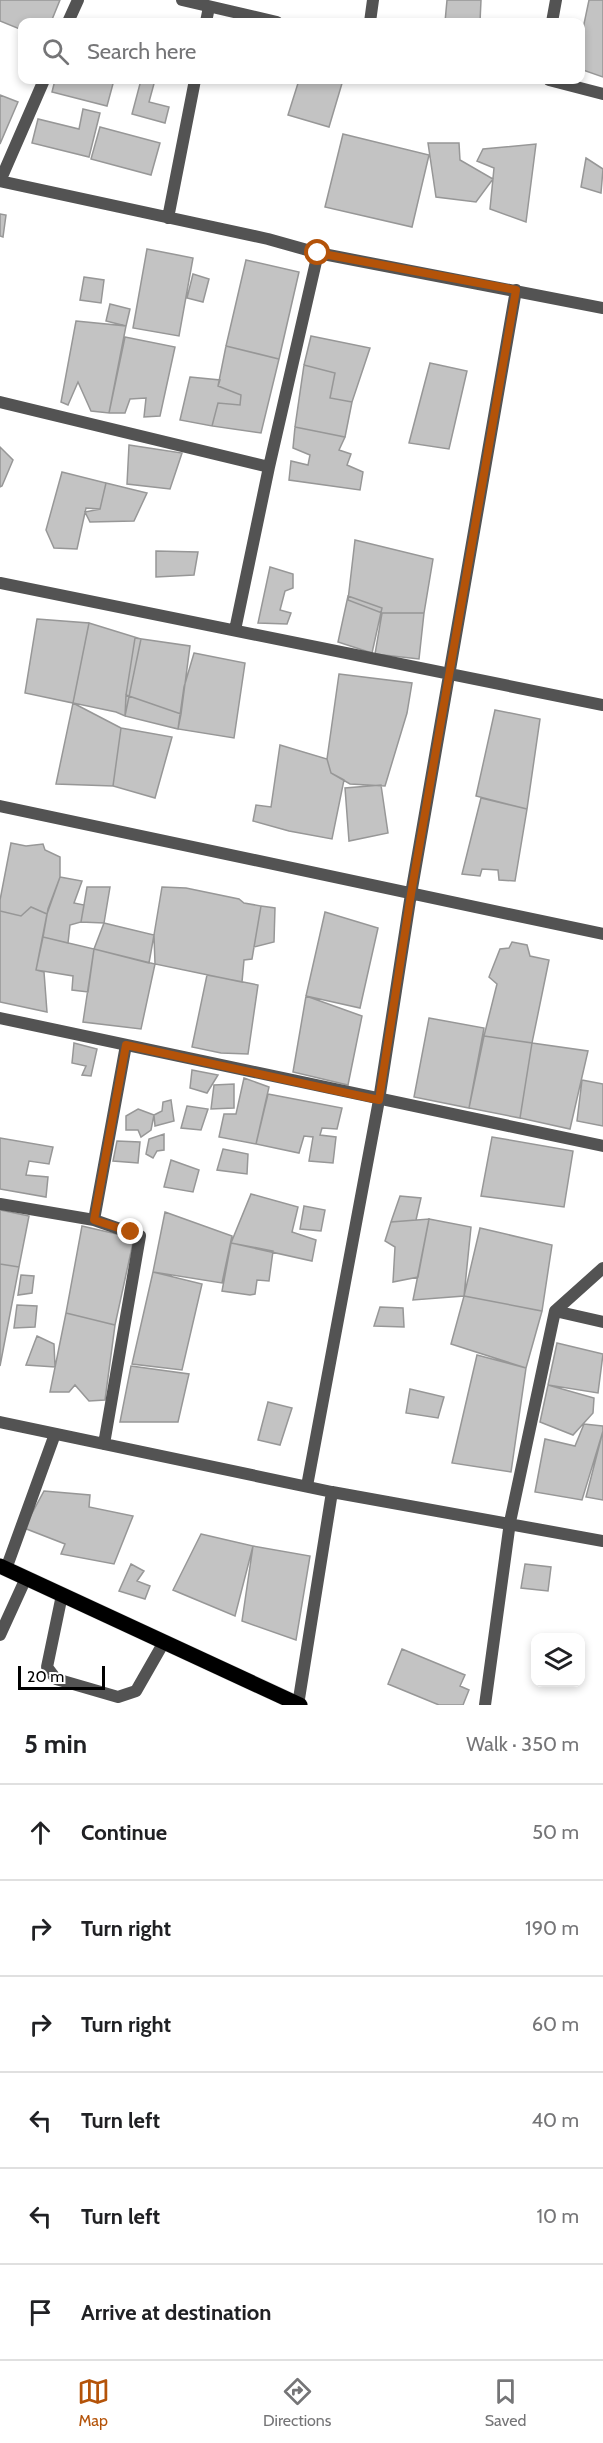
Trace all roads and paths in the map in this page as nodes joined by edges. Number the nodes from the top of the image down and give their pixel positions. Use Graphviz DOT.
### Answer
graph roads {
  1 [pos="78,0"];
  2 [pos="182,0"];
  3 [pos="373,0"];
  4 [pos="556,0"];
  5 [pos="209,7"];
  6 [pos="70,18"];
  7 [pos="207,18"];
  8 [pos="259,18"];
  9 [pos="371,18"];
  10 [pos="553,18"];
  11 [pos="42,84"];
  12 [pos="194,84"];
  13 [pos="564,84"];
  14 [pos="603,94"];
  15 [pos="0,181"];
  16 [pos="168,218"];
  17 [pos="318,253"];
  18 [pos="516,290"];
  19 [pos="603,308"];
  20 [pos="0,402"];
  21 [pos="269,467"];
  22 [pos="0,583"];
  23 [pos="235,630"];
  24 [pos="449,673"];
  25 [pos="603,705"];
  26 [pos="0,806"];
  27 [pos="411,894"];
  28 [pos="603,934"];
  29 [pos="0,1018"];
  30 [pos="126,1045"];
  31 [pos="379,1100"];
  32 [pos="603,1146"];
  33 [pos="0,1204"];
  34 [pos="94,1220"];
  35 [pos="603,1268"];
  36 [pos="555,1311"];
  37 [pos="603,1322"];
  38 [pos="0,1422"];
  39 [pos="54,1434"];
  40 [pos="104,1444"];
  41 [pos="307,1486"];
  42 [pos="332,1492"];
  43 [pos="510,1522"];
  44 [pos="603,1541"];
  45 [pos="3,1568"];
  46 [pos="26,1578"];
  47 [pos="62,1595"];
  48 [pos="0,1635"];
  49 [pos="164,1642"];
  50 [pos="299,1705"];
  51 [pos="485,1705"];
  1 -- 6 [label="street"];
  2 -- 5 [label="street"];
  3 -- 9 [label="street"];
  4 -- 10 [label="street"];
  5 -- 7 [label="street"];
  5 -- 8 [label="street"];
  11 -- 15 [label="street"];
  12 -- 16 [label="street"];
  13 -- 14 [label="street"];
  15 -- 16 [label="street"];
  16 -- 17 [label="street"];
  17 -- 18 [label="street"];
  17 -- 21 [label="street"];
  18 -- 19 [label="street"];
  18 -- 24 [label="street"];
  20 -- 21 [label="street"];
  21 -- 23 [label="street"];
  22 -- 23 [label="street"];
  23 -- 24 [label="street"];
  24 -- 25 [label="street"];
  24 -- 27 [label="street"];
  26 -- 27 [label="street"];
  27 -- 28 [label="street"];
  27 -- 31 [label="street"];
  29 -- 30 [label="street"];
  30 -- 31 [label="street"];
  30 -- 34 [label="street"];
  31 -- 32 [label="street"];
  31 -- 41 [label="street"];
  33 -- 34 [label="street"];
  34 -- 40 [label="street"];
  35 -- 36 [label="street"];
  36 -- 37 [label="street"];
  36 -- 43 [label="street"];
  38 -- 39 [label="street"];
  39 -- 40 [label="street"];
  39 -- 45 [label="street"];
  40 -- 41 [label="street"];
  41 -- 42 [label="street"];
  42 -- 43 [label="street"];
  42 -- 50 [label="street"];
  43 -- 44 [label="street"];
  43 -- 51 [label="street"];
  45 -- 46 [label="main road"];
  46 -- 47 [label="main road"];
  46 -- 48 [label="street"];
  47 -- 49 [label="main road"];
  47 -- 49 [label="street"];
  49 -- 50 [label="main road"];
}
